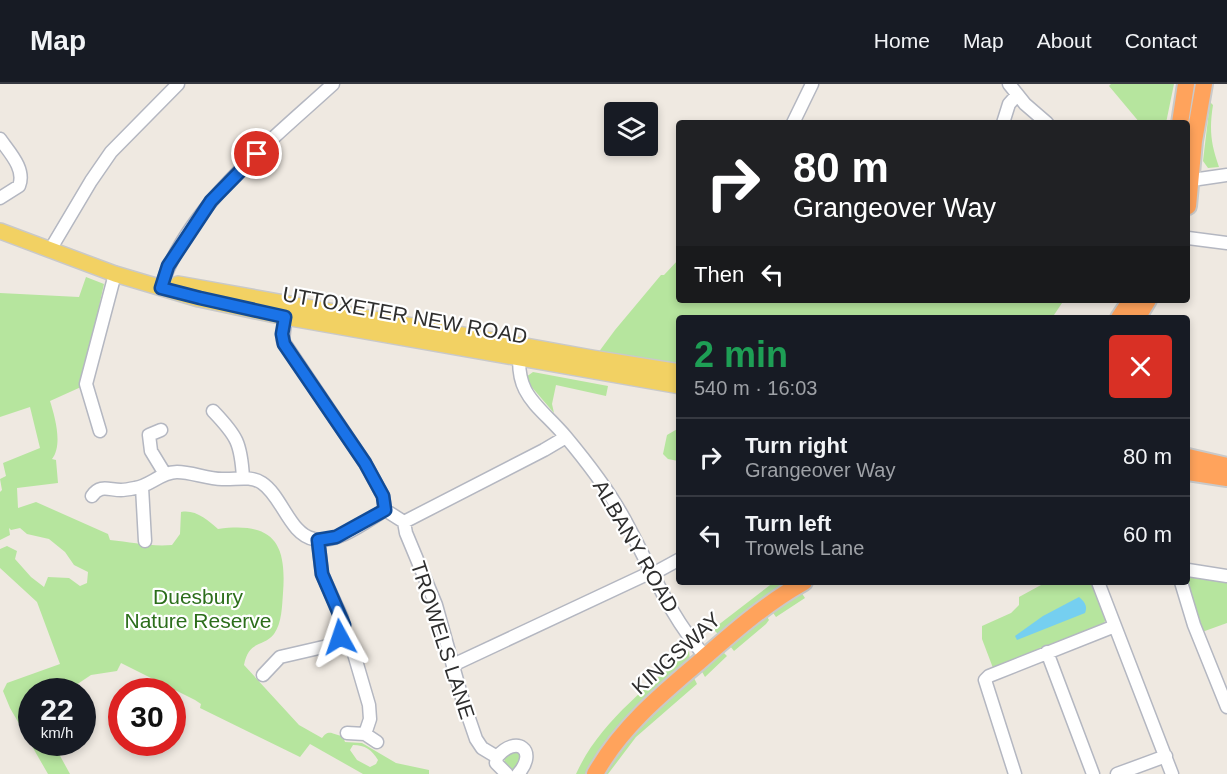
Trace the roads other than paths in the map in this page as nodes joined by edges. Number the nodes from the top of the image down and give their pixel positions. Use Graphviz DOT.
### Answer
graph roads {
  1 [pos="178,84"];
  2 [pos="333,84"];
  3 [pos="812,84"];
  4 [pos="1009,84"];
  5 [pos="1186,84"];
  6 [pos="1204,84"];
  7 [pos="1017,95"];
  8 [pos="794,120"];
  9 [pos="1004,120"];
  10 [pos="1044,120"];
  11 [pos="1180,120"];
  12 [pos="0,139"];
  13 [pos="1190,155"];
  14 [pos="1227,175"];
  15 [pos="1191,180"];
  16 [pos="1190,189"];
  17 [pos="0,198"];
  18 [pos="0,231"];
  19 [pos="1190,238"];
  20 [pos="1227,243"];
  21 [pos="50,250"];
  22 [pos="120,276"];
  23 [pos="162,285"];
  24 [pos="286,310"];
  25 [pos="519,352"];
  26 [pos="676,372"];
  27 [pos="676,385"];
  28 [pos="212,411"];
  29 [pos="161,430"];
  30 [pos="100,431"];
  31 [pos="566,437"];
  32 [pos="1190,457"];
  33 [pos="1227,466"];
  34 [pos="1190,471"];
  35 [pos="165,474"];
  36 [pos="243,478"];
  37 [pos="1227,478"];
  38 [pos="142,487"];
  39 [pos="92,496"];
  40 [pos="385,510"];
  41 [pos="404,522"];
  42 [pos="318,540"];
  43 [pos="145,541"];
  44 [pos="676,561"];
  45 [pos="1190,570"];
  46 [pos="650,573"];
  47 [pos="1227,576"];
  48 [pos="799,585"];
  49 [pos="1099,585"];
  50 [pos="1182,585"];
  51 [pos="1115,626"];
  52 [pos="340,637"];
  53 [pos="700,650"];
  54 [pos="1047,652"];
  55 [pos="453,665"];
  56 [pos="263,675"];
  57 [pos="1227,707"];
  58 [pos="347,733"];
  59 [pos="365,734"];
  60 [pos="377,742"];
  61 [pos="1166,756"];
  62 [pos="497,757"];
  63 [pos="507,774"];
  64 [pos="518,774"];
  65 [pos="595,774"];
  66 [pos="1015,774"];
  67 [pos="1093,774"];
  68 [pos="1118,774"];
  69 [pos="1172,774"];
  1 -- 21 [label="street"];
  2 -- 23 [label="street"];
  3 -- 8 [label="street"];
  4 -- 7 [label="street"];
  5 -- 11 [label="highway"];
  6 -- 13 [label="highway"];
  7 -- 9 [label="street"];
  7 -- 10 [label="street"];
  12 -- 17 [label="street"];
  13 -- 15 [label="highway"];
  14 -- 15 [label="street"];
  15 -- 16 [label="highway"];
  18 -- 21 [label="main road, UTTOXETER NEW ROAD"];
  19 -- 20 [label="street"];
  21 -- 22 [label="main road, UTTOXETER NEW ROAD"];
  22 -- 23 [label="main road, UTTOXETER NEW ROAD"];
  22 -- 30 [label="street"];
  23 -- 24 [label="main road, UTTOXETER NEW ROAD"];
  24 -- 25 [label="main road, UTTOXETER NEW ROAD"];
  24 -- 40 [label="street"];
  25 -- 26 [label="main road, UTTOXETER NEW ROAD"];
  25 -- 27 [label="main road, UTTOXETER NEW ROAD"];
  25 -- 31 [label="street, ALBANY ROAD"];
  28 -- 36 [label="street"];
  29 -- 35 [label="street"];
  31 -- 41 [label="street"];
  31 -- 46 [label="street, ALBANY ROAD"];
  32 -- 33 [label="highway"];
  34 -- 37 [label="highway"];
  35 -- 36 [label="street"];
  35 -- 38 [label="street"];
  36 -- 42 [label="street"];
  38 -- 39 [label="street"];
  38 -- 43 [label="street"];
  40 -- 41 [label="street"];
  40 -- 42 [label="street"];
  41 -- 55 [label="street, TROWELS LANE"];
  42 -- 52 [label="street"];
  44 -- 46 [label="street"];
  45 -- 47 [label="street"];
  46 -- 53 [label="street, ALBANY ROAD"];
  46 -- 55 [label="street"];
  48 -- 53 [label="highway, KINGSWAY"];
  49 -- 51 [label="street"];
  50 -- 57 [label="street"];
  51 -- 54 [label="street"];
  51 -- 61 [label="street"];
  52 -- 56 [label="street"];
  52 -- 59 [label="street"];
  53 -- 65 [label="highway, KINGSWAY"];
  54 -- 66 [label="street"];
  54 -- 67 [label="street"];
  55 -- 62 [label="street, TROWELS LANE"];
  58 -- 59 [label="street"];
  59 -- 60 [label="street"];
  61 -- 68 [label="street"];
  61 -- 69 [label="street"];
  62 -- 63 [label="street, TROWELS LANE"];
  62 -- 64 [label="street"];
}
